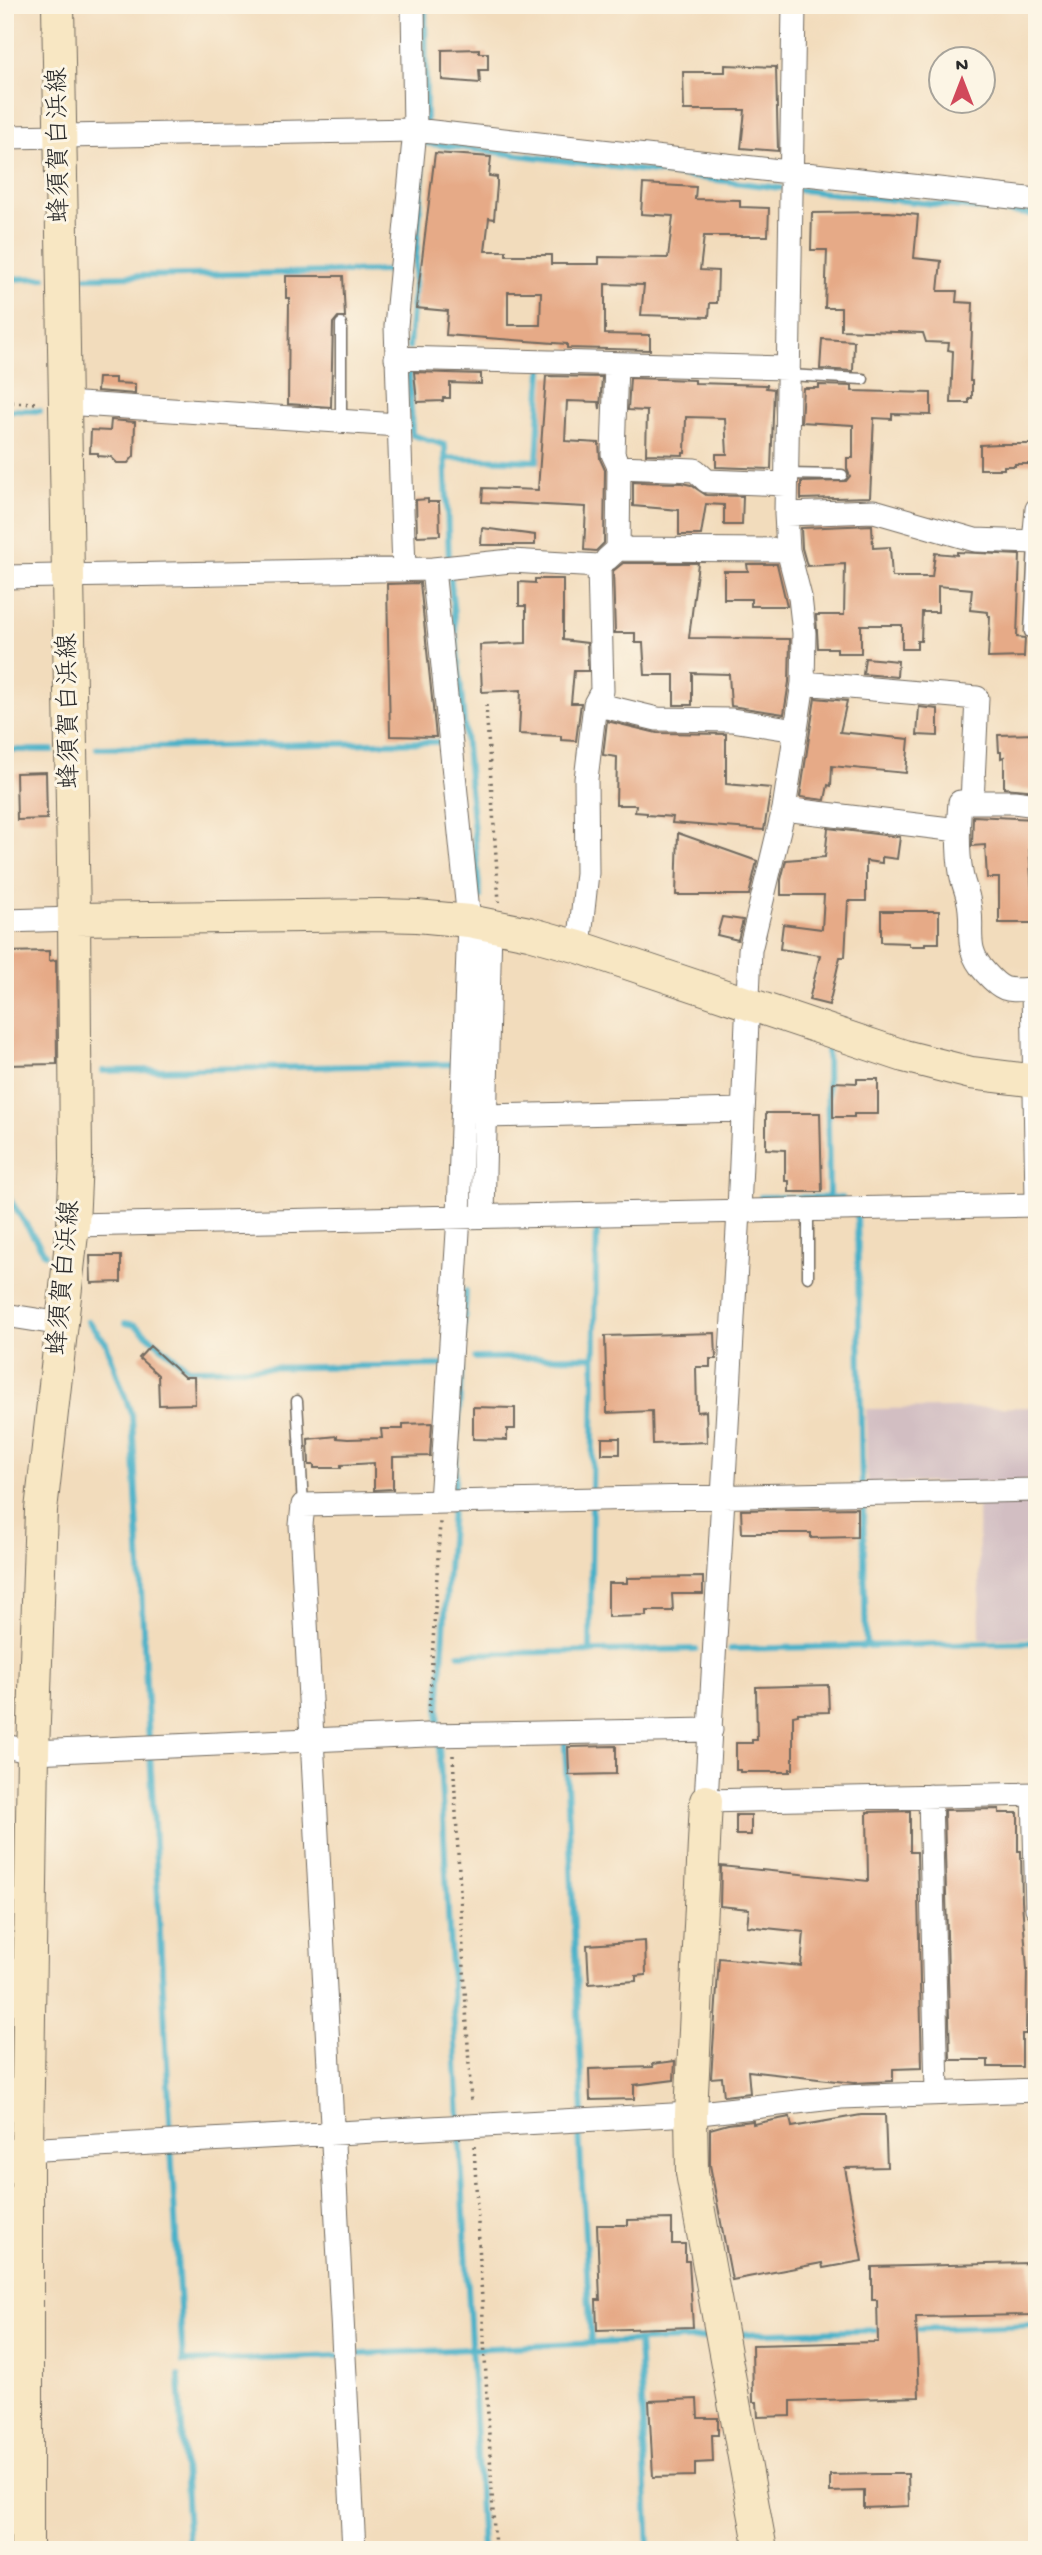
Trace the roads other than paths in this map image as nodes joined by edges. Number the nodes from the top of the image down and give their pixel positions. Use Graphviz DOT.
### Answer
graph roads {
  1 [pos="58,5"];
  2 [pos="413,5"];
  3 [pos="794,5"];
  4 [pos="422,130"];
  5 [pos="61,136"];
  6 [pos="5,137"];
  7 [pos="792,174"];
  8 [pos="1037,200"];
  9 [pos="341,324"];
  10 [pos="397,358"];
  11 [pos="616,364"];
  12 [pos="788,372"];
  13 [pos="863,379"];
  14 [pos="65,403"];
  15 [pos="341,422"];
  16 [pos="398,425"];
  17 [pos="619,467"];
  18 [pos="842,475"];
  19 [pos="786,479"];
  20 [pos="1037,509"];
  21 [pos="786,514"];
  22 [pos="1035,542"];
  23 [pos="618,549"];
  24 [pos="788,550"];
  25 [pos="599,566"];
  26 [pos="443,568"];
  27 [pos="404,570"];
  28 [pos="68,577"];
  29 [pos="5,578"];
  30 [pos="1030,632"];
  31 [pos="803,683"];
  32 [pos="595,704"];
  33 [pos="796,730"];
  34 [pos="972,802"];
  35 [pos="1037,805"];
  36 [pos="784,809"];
  37 [pos="958,830"];
  38 [pos="74,919"];
  39 [pos="5,921"];
  40 [pos="486,924"];
  41 [pos="579,947"];
  42 [pos="1035,989"];
  43 [pos="747,1004"];
  44 [pos="1035,1081"];
  45 [pos="743,1110"];
  46 [pos="484,1116"];
  47 [pos="1037,1198"];
  48 [pos="1037,1205"];
  49 [pos="808,1209"];
  50 [pos="739,1211"];
  51 [pos="470,1216"];
  52 [pos="73,1225"];
  53 [pos="808,1277"];
  54 [pos="5,1315"];
  55 [pos="62,1324"];
  56 [pos="297,1401"];
  57 [pos="1037,1490"];
  58 [pos="724,1496"];
  59 [pos="450,1502"];
  60 [pos="303,1505"];
  61 [pos="711,1730"];
  62 [pos="312,1741"];
  63 [pos="19,1749"];
  64 [pos="1035,1794"];
  65 [pos="930,1796"];
  66 [pos="706,1801"];
  67 [pos="1037,1908"];
  68 [pos="1037,2090"];
  69 [pos="937,2092"];
  70 [pos="691,2114"];
  71 [pos="333,2133"];
  72 [pos="16,2150"];
  73 [pos="27,2550"];
  74 [pos="354,2550"];
  75 [pos="761,2550"];
  1 -- 5 [label="main road, 蜂須賀白浜線"];
  2 -- 4 [label="street"];
  3 -- 7 [label="street"];
  4 -- 5 [label="street"];
  4 -- 7 [label="street"];
  4 -- 10 [label="street"];
  5 -- 6 [label="street"];
  5 -- 14 [label="main road, 蜂須賀白浜線"];
  7 -- 8 [label="street"];
  7 -- 12 [label="street"];
  9 -- 15 [label="lane"];
  10 -- 11 [label="street"];
  10 -- 16 [label="street"];
  11 -- 12 [label="street"];
  11 -- 17 [label="street"];
  12 -- 13 [label="lane"];
  12 -- 19 [label="street"];
  14 -- 15 [label="street"];
  14 -- 28 [label="main road, 蜂須賀白浜線"];
  15 -- 16 [label="street"];
  16 -- 27 [label="street"];
  17 -- 19 [label="street"];
  17 -- 23 [label="street"];
  18 -- 19 [label="lane"];
  19 -- 21 [label="street"];
  20 -- 22 [label="street"];
  21 -- 22 [label="street"];
  21 -- 24 [label="street"];
  22 -- 30 [label="lane"];
  23 -- 24 [label="street"];
  23 -- 25 [label="street"];
  24 -- 31 [label="street"];
  25 -- 26 [label="street"];
  25 -- 32 [label="street"];
  26 -- 27 [label="street"];
  26 -- 40 [label="street"];
  27 -- 28 [label="street"];
  28 -- 29 [label="street"];
  28 -- 38 [label="main road, 蜂須賀白浜線"];
  31 -- 33 [label="street"];
  31 -- 34 [label="street"];
  32 -- 33 [label="street"];
  32 -- 41 [label="street"];
  33 -- 36 [label="street"];
  34 -- 35 [label="street"];
  34 -- 37 [label="street"];
  36 -- 37 [label="street"];
  36 -- 43 [label="street"];
  37 -- 42 [label="street"];
  38 -- 39 [label="street"];
  38 -- 40 [label="main road"];
  38 -- 52 [label="main road, 蜂須賀白浜線"];
  40 -- 41 [label="main road"];
  40 -- 46 [label="street"];
  40 -- 51 [label="street"];
  41 -- 43 [label="main road"];
  42 -- 44 [label="street"];
  43 -- 44 [label="main road"];
  43 -- 45 [label="street"];
  44 -- 47 [label="street"];
  45 -- 46 [label="street"];
  45 -- 50 [label="street"];
  46 -- 51 [label="street"];
  48 -- 49 [label="street"];
  49 -- 50 [label="street"];
  49 -- 53 [label="lane"];
  50 -- 51 [label="street"];
  50 -- 58 [label="street"];
  51 -- 52 [label="street"];
  51 -- 59 [label="street"];
  52 -- 55 [label="main road, 蜂須賀白浜線"];
  54 -- 55 [label="street"];
  55 -- 63 [label="main road, 蜂須賀白浜線"];
  56 -- 60 [label="lane"];
  57 -- 58 [label="street"];
  58 -- 59 [label="street"];
  58 -- 61 [label="street"];
  59 -- 60 [label="street"];
  60 -- 62 [label="street"];
  61 -- 62 [label="street"];
  61 -- 66 [label="street"];
  62 -- 63 [label="street"];
  62 -- 71 [label="street"];
  63 -- 72 [label="main road, 蜂須賀白浜線"];
  64 -- 65 [label="street"];
  64 -- 67 [label="street"];
  65 -- 66 [label="street"];
  65 -- 69 [label="street"];
  66 -- 70 [label="main road"];
  68 -- 69 [label="street"];
  69 -- 70 [label="street"];
  70 -- 71 [label="street"];
  70 -- 75 [label="main road"];
  71 -- 72 [label="street"];
  71 -- 74 [label="street"];
  72 -- 73 [label="main road, 蜂須賀白浜線"];
}
